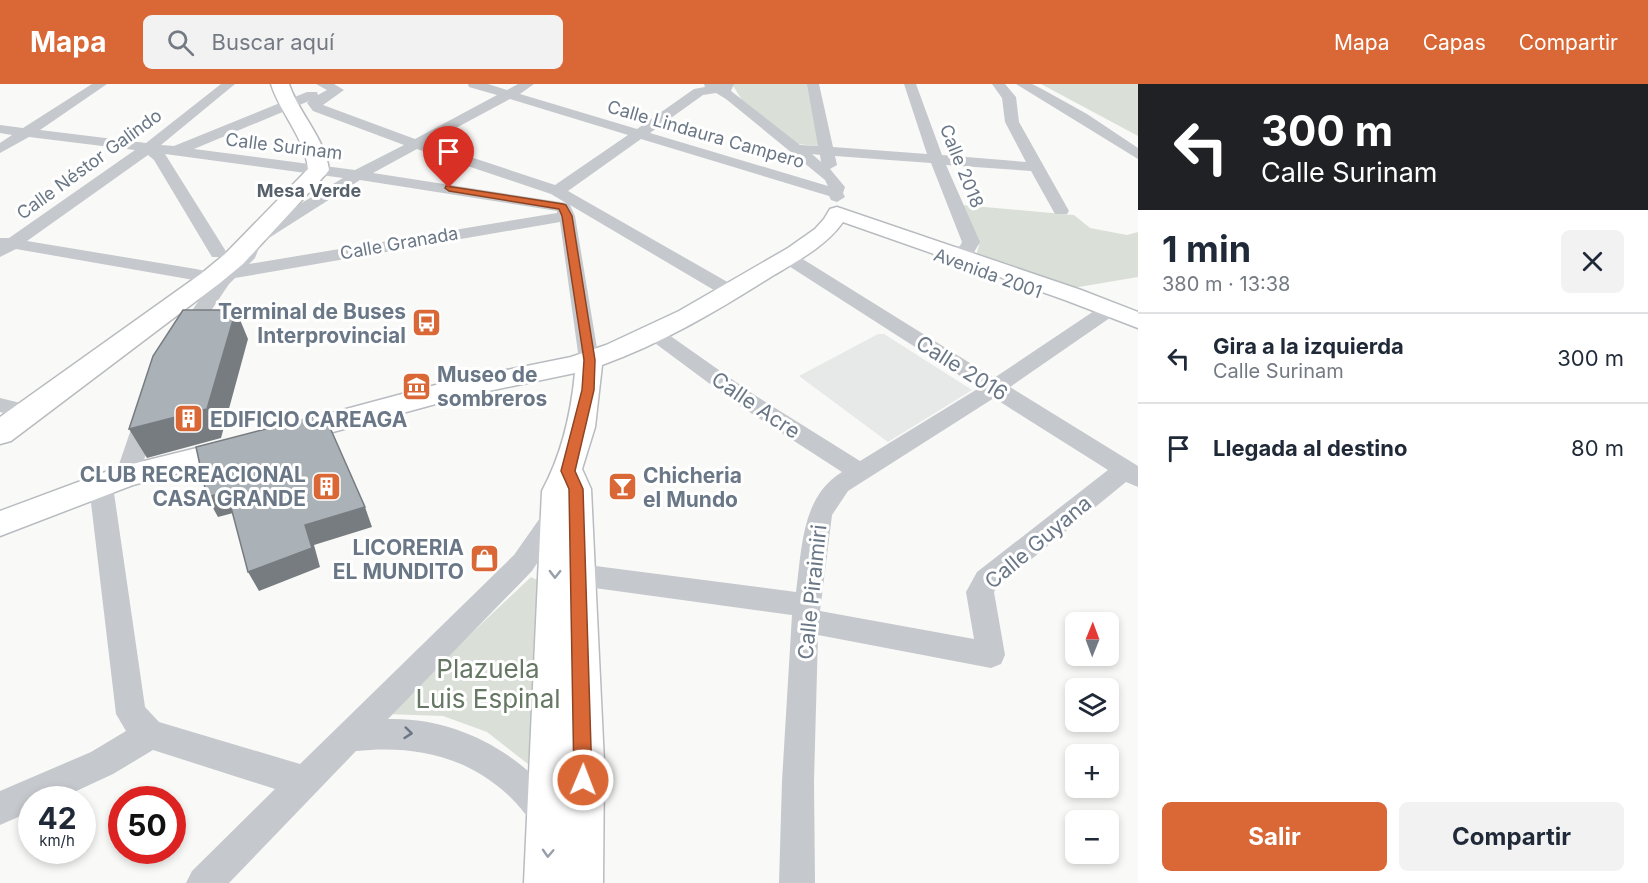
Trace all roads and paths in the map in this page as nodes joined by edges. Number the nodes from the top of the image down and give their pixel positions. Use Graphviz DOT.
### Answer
graph roads {
  1 [pos="101,84"];
  2 [pos="269,84"];
  3 [pos="280,84"];
  4 [pos="474,84"];
  5 [pos="528,84"];
  6 [pos="696,84"];
  7 [pos="813,84"];
  8 [pos="910,84"];
  9 [pos="996,84"];
  10 [pos="1022,84"];
  11 [pos="300,85"];
  12 [pos="333,85"];
  13 [pos="227,86"];
  14 [pos="717,87"];
  15 [pos="208,92"];
  16 [pos="508,95"];
  17 [pos="288,106"];
  18 [pos="0,129"];
  19 [pos="27,132"];
  20 [pos="637,134"];
  21 [pos="415,144"];
  22 [pos="0,149"];
  23 [pos="797,149"];
  24 [pos="827,151"];
  25 [pos="161,152"];
  26 [pos="1138,156"];
  27 [pos="937,160"];
  28 [pos="1038,167"];
  29 [pos="312,168"];
  30 [pos="358,175"];
  31 [pos="832,198"];
  32 [pos="565,204"];
  33 [pos="1061,211"];
  34 [pos="253,240"];
  35 [pos="4,245"];
  36 [pos="948,254"];
  37 [pos="787,257"];
  38 [pos="214,270"];
  39 [pos="731,292"];
  40 [pos="1107,312"];
  41 [pos="1138,321"];
  42 [pos="1138,332"];
  43 [pos="655,334"];
  44 [pos="175,350"];
  45 [pos="589,360"];
  46 [pos="994,388"];
  47 [pos="154,391"];
  48 [pos="10,410"];
  49 [pos="0,434"];
  50 [pos="568,471"];
  51 [pos="860,472"];
  52 [pos="1132,475"];
  53 [pos="114,481"];
  54 [pos="556,515"];
  55 [pos="0,524"];
  56 [pos="580,575"];
  57 [pos="807,612"];
  58 [pos="150,734"];
  59 [pos="350,737"];
  60 [pos="304,782"];
  61 [pos="0,808"];
  62 [pos="565,817"];
  63 [pos="204,883"];
  64 [pos="546,883"];
  65 [pos="581,883"];
  66 [pos="797,883"];
  1 -- 19 [label="street"];
  2 -- 17 [label="highway"];
  3 -- 17 [label="highway"];
  4 -- 16 [label="street, Calle Lindaura Campero"];
  5 -- 16 [label="street"];
  6 -- 14 [label="street"];
  7 -- 24 [label="street"];
  8 -- 27 [label="street, Calle 2018"];
  9 -- 28 [label="street"];
  10 -- 26 [label="street"];
  11 -- 17 [label="street"];
  12 -- 17 [label="street"];
  12 -- 21 [label="street"];
  13 -- 15 [label="street, Calle Néstor Galindo"];
  14 -- 20 [label="street, Calle Granada"];
  14 -- 23 [label="street"];
  14 -- 31 [label="street"];
  15 -- 25 [label="street, Calle Néstor Galindo"];
  15 -- 25 [label="street"];
  16 -- 20 [label="street, Calle Lindaura Campero"];
  16 -- 21 [label="street"];
  17 -- 25 [label="street"];
  17 -- 29 [label="highway"];
  18 -- 19 [label="street, Calle Surinam"];
  19 -- 22 [label="street"];
  19 -- 25 [label="street, Calle Surinam"];
  20 -- 31 [label="street, Calle Lindaura Campero"];
  20 -- 32 [label="street, Calle Granada"];
  21 -- 30 [label="street"];
  21 -- 32 [label="street"];
  23 -- 24 [label="street"];
  23 -- 31 [label="street"];
  24 -- 27 [label="street"];
  24 -- 31 [label="street"];
  25 -- 29 [label="street, Calle Surinam"];
  25 -- 35 [label="street, Calle Néstor Galindo"];
  25 -- 38 [label="street"];
  27 -- 28 [label="street"];
  27 -- 36 [label="street, Calle 2018"];
  28 -- 33 [label="street"];
  29 -- 30 [label="street, Calle Surinam"];
  29 -- 34 [label="highway"];
  29 -- 38 [label="highway"];
  30 -- 32 [label="street, Calle Surinam"];
  30 -- 34 [label="street"];
  31 -- 36 [label="main road, Avenida 2001"];
  31 -- 37 [label="main road"];
  32 -- 38 [label="street, Calle Granada"];
  32 -- 39 [label="street"];
  32 -- 45 [label="street"];
  34 -- 38 [label="highway"];
  35 -- 38 [label="street, Calle Granada"];
  36 -- 40 [label="main road, Avenida 2001"];
  37 -- 39 [label="main road"];
  37 -- 46 [label="street, Calle 2016"];
  38 -- 44 [label="street"];
  38 -- 48 [label="highway"];
  39 -- 43 [label="main road"];
  40 -- 41 [label="main road, Avenida 2001"];
  40 -- 42 [label="main road, Avenida 2001"];
  40 -- 46 [label="street, Calle Piraimiri"];
  43 -- 45 [label="main road"];
  43 -- 51 [label="street, Calle Acre"];
  45 -- 50 [label="main road"];
  45 -- 53 [label="main road"];
  46 -- 51 [label="street, Calle Piraimiri"];
  46 -- 52 [label="street, Calle 2016"];
  47 -- 53 [label="street"];
  48 -- 49 [label="highway"];
  50 -- 54 [label="main road"];
  50 -- 56 [label="main road"];
  51 -- 57 [label="street, Calle Piraimiri"];
  52 -- 57 [label="street, Calle Guyana"];
  53 -- 55 [label="main road"];
  53 -- 58 [label="street"];
  54 -- 59 [label="street"];
  54 -- 62 [label="main road, one-way"];
  56 -- 57 [label="street, Calle Guyana"];
  56 -- 62 [label="main road"];
  57 -- 66 [label="street, Calle Piraimiri"];
  58 -- 60 [label="street"];
  58 -- 61 [label="street"];
  59 -- 60 [label="street"];
  59 -- 62 [label="street, one-way"];
  60 -- 63 [label="street"];
  62 -- 64 [label="main road, one-way"];
  62 -- 65 [label="main road"];
}
